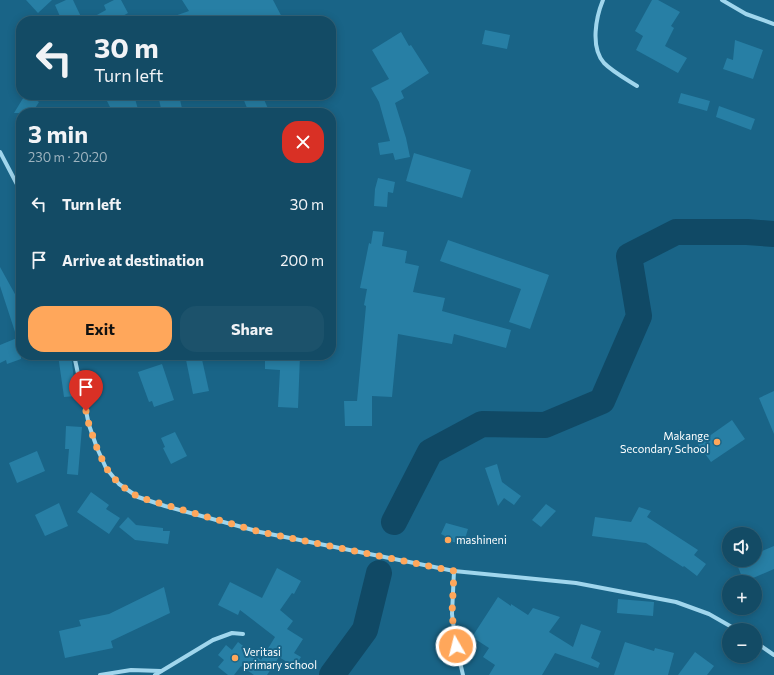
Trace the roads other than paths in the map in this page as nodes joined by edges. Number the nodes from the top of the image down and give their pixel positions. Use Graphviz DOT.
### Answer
graph roads {
  1 [pos="603,0"];
  2 [pos="722,0"];
  3 [pos="774,24"];
  4 [pos="637,86"];
  5 [pos="0,152"];
  6 [pos="16,182"];
  7 [pos="75,360"];
  8 [pos="454,571"];
  9 [pos="725,623"];
  10 [pos="243,634"];
  11 [pos="762,647"];
  12 [pos="774,655"];
  13 [pos="162,671"];
  14 [pos="100,675"];
  15 [pos="155,675"];
  16 [pos="463,675"];
  1 -- 4 [label="street"];
  2 -- 3 [label="street"];
  5 -- 6 [label="street"];
  7 -- 8 [label="street"];
  8 -- 9 [label="street"];
  8 -- 16 [label="street"];
  10 -- 13 [label="street"];
  11 -- 12 [label="street"];
  13 -- 14 [label="street"];
  13 -- 15 [label="street"];
}
